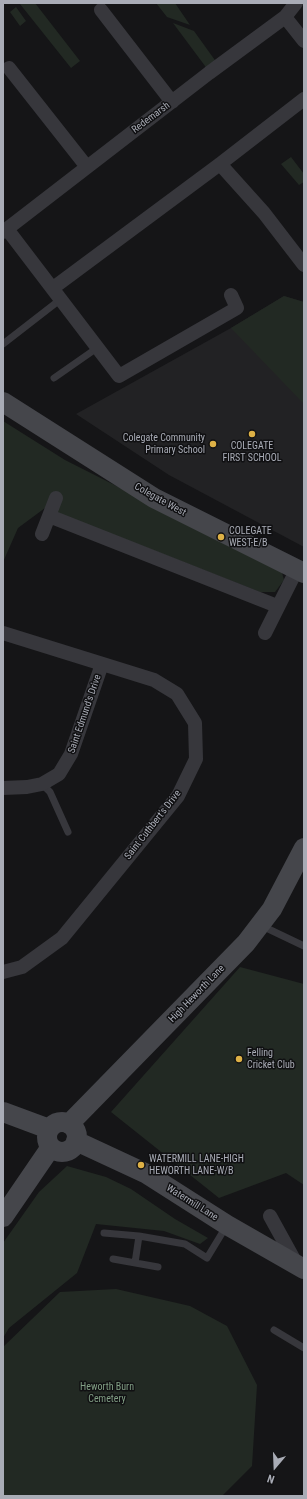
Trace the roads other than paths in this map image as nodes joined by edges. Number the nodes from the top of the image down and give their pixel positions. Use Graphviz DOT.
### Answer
graph roads {
  1 [pos="296,3"];
  2 [pos="101,10"];
  3 [pos="285,17"];
  4 [pos="304,41"];
  5 [pos="9,68"];
  6 [pos="304,100"];
  7 [pos="172,102"];
  8 [pos="220,164"];
  9 [pos="87,167"];
  10 [pos="5,231"];
  11 [pos="304,265"];
  12 [pos="57,293"];
  13 [pos="231,295"];
  14 [pos="3,344"];
  15 [pos="97,348"];
  16 [pos="54,378"];
  17 [pos="3,402"];
  18 [pos="56,498"];
  19 [pos="49,516"];
  20 [pos="42,534"];
  21 [pos="300,571"];
  22 [pos="277,606"];
  23 [pos="265,632"];
  24 [pos="3,633"];
  25 [pos="102,664"];
  26 [pos="42,784"];
  27 [pos="3,788"];
  28 [pos="68,832"];
  29 [pos="304,848"];
  30 [pos="260,925"];
  31 [pos="304,946"];
  32 [pos="3,972"];
  33 [pos="3,1112"];
  34 [pos="73,1133"];
  35 [pos="50,1138"];
  36 [pos="270,1216"];
  37 [pos="3,1217"];
  38 [pos="227,1225"];
  39 [pos="104,1234"];
  40 [pos="139,1236"];
  41 [pos="113,1259"];
  42 [pos="135,1263"];
  43 [pos="158,1267"];
  44 [pos="301,1268"];
  45 [pos="274,1330"];
  46 [pos="304,1348"];
  1 -- 3 [label="street, Redemarsh"];
  2 -- 7 [label="street"];
  3 -- 4 [label="street"];
  3 -- 7 [label="street, Redemarsh"];
  5 -- 9 [label="street"];
  6 -- 8 [label="street"];
  7 -- 9 [label="street, Redemarsh"];
  8 -- 11 [label="street"];
  8 -- 12 [label="street"];
  9 -- 10 [label="street, Redemarsh"];
  10 -- 12 [label="street"];
  12 -- 14 [label="lane"];
  12 -- 15 [label="street"];
  13 -- 15 [label="street"];
  15 -- 16 [label="lane"];
  17 -- 21 [label="street, Colegate West"];
  18 -- 19 [label="street"];
  19 -- 20 [label="street"];
  19 -- 22 [label="street"];
  21 -- 22 [label="street, Colegate West"];
  22 -- 23 [label="street, Colegate West"];
  24 -- 25 [label="street, Saint Cuthbert's Drive"];
  25 -- 26 [label="street, Saint Edmund's Drive"];
  25 -- 32 [label="street, Saint Cuthbert's Drive"];
  26 -- 27 [label="street, Saint Edmund's Drive"];
  26 -- 28 [label="lane"];
  29 -- 30 [label="street, High Heworth Lane"];
  30 -- 31 [label="lane"];
  30 -- 34 [label="street, High Heworth Lane"];
  33 -- 35 [label="street"];
  34 -- 35 [label="street"];
  34 -- 35 [label="street, High Heworth Lane"];
  34 -- 38 [label="street, Watermill Lane"];
  35 -- 37 [label="street"];
  36 -- 44 [label="street"];
  38 -- 40 [label="lane"];
  38 -- 44 [label="street, Watermill Lane"];
  39 -- 40 [label="lane"];
  40 -- 42 [label="lane"];
  41 -- 42 [label="lane"];
  42 -- 43 [label="lane"];
  45 -- 46 [label="lane"];
}
